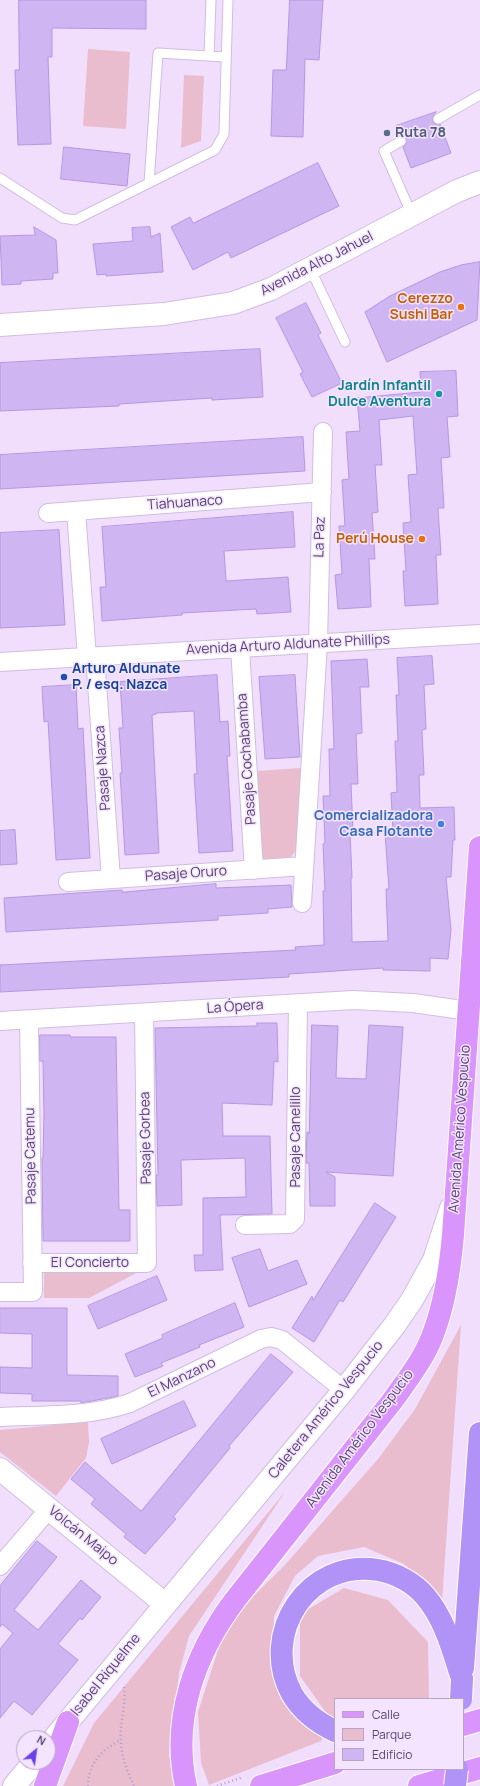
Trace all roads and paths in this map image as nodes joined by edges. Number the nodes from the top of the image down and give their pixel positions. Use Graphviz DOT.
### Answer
graph roads {
  1 [pos="210,0"];
  2 [pos="228,0"];
  3 [pos="209,56"];
  4 [pos="225,57"];
  5 [pos="480,95"];
  6 [pos="438,119"];
  7 [pos="401,141"];
  8 [pos="0,178"];
  9 [pos="480,182"];
  10 [pos="149,183"];
  11 [pos="412,215"];
  12 [pos="310,268"];
  13 [pos="0,325"];
  14 [pos="345,342"];
  15 [pos="323,432"];
  16 [pos="322,492"];
  17 [pos="76,511"];
  18 [pos="48,513"];
  19 [pos="480,634"];
  20 [pos="318,643"];
  21 [pos="240,648"];
  22 [pos="91,657"];
  23 [pos="0,662"];
  24 [pos="480,847"];
  25 [pos="304,866"];
  26 [pos="254,870"];
  27 [pos="111,879"];
  28 [pos="68,882"];
  29 [pos="302,903"];
  30 [pos="298,1003"];
  31 [pos="469,1011"];
  32 [pos="144,1013"];
  33 [pos="29,1020"];
  34 [pos="0,1021"];
  35 [pos="455,1196"];
  36 [pos="246,1225"];
  37 [pos="32,1263"];
  38 [pos="147,1263"];
  39 [pos="0,1292"];
  40 [pos="344,1390"];
  41 [pos="0,1417"];
  42 [pos="480,1433"];
  43 [pos="0,1469"];
  44 [pos="49,1508"];
  45 [pos="0,1566"];
  46 [pos="165,1604"];
  47 [pos="459,1656"];
  48 [pos="119,1659"];
  49 [pos="462,1689"];
  50 [pos="480,1720"];
  51 [pos="68,1722"];
  52 [pos="464,1724"];
  53 [pos="334,1730"];
  54 [pos="56,1736"];
  55 [pos="121,1740"];
  56 [pos="334,1763"];
  57 [pos="480,1768"];
  58 [pos="27,1770"];
  59 [pos="456,1770"];
  60 [pos="185,1784"];
  61 [pos="14,1786"];
  62 [pos="45,1786"];
  63 [pos="88,1786"];
  64 [pos="134,1786"];
  65 [pos="261,1786"];
  66 [pos="419,1786"];
  67 [pos="455,1786"];
  1 -- 3 [label="lane"];
  2 -- 4 [label="lane"];
  3 -- 4 [label="lane"];
  3 -- 10 [label="lane"];
  4 -- 10 [label="lane"];
  5 -- 6 [label="lane"];
  7 -- 11 [label="lane"];
  8 -- 10 [label="lane"];
  9 -- 11 [label="street, Avenida Alto Jahuel"];
  11 -- 12 [label="street, Avenida Alto Jahuel"];
  12 -- 13 [label="street, Avenida Alto Jahuel"];
  12 -- 14 [label="lane"];
  15 -- 16 [label="street, La Paz"];
  16 -- 17 [label="street, Tiahuanaco"];
  16 -- 20 [label="street, La Paz"];
  17 -- 18 [label="street, Tiahuanaco"];
  17 -- 22 [label="street, Pasaje Nazca"];
  19 -- 20 [label="street, Avenida Arturo Aldunate Phillips"];
  20 -- 21 [label="street, Avenida Arturo Aldunate Phillips"];
  20 -- 25 [label="street"];
  21 -- 22 [label="street, Avenida Arturo Aldunate Phillips"];
  21 -- 26 [label="street, Pasaje Cochabamba"];
  22 -- 23 [label="street, Avenida Arturo Aldunate Phillips"];
  22 -- 27 [label="street, Pasaje Nazca"];
  24 -- 31 [label="main road, Avenida Américo Vespucio"];
  25 -- 26 [label="street, Pasaje Oruro"];
  25 -- 29 [label="street"];
  26 -- 27 [label="street, Pasaje Oruro"];
  27 -- 28 [label="street, Pasaje Oruro"];
  30 -- 31 [label="street, La Ópera"];
  30 -- 32 [label="street, La Ópera"];
  30 -- 36 [label="street, Pasaje Canelillo"];
  31 -- 35 [label="main road, Avenida Américo Vespucio"];
  32 -- 33 [label="street, La Ópera"];
  32 -- 38 [label="street, Pasaje Gorbea"];
  33 -- 34 [label="street, La Ópera"];
  33 -- 37 [label="street, Pasaje Catemu"];
  35 -- 40 [label="street, Caletera Américo Vespucio"];
  35 -- 60 [label="main road, Avenida Américo Vespucio"];
  37 -- 38 [label="street, El Concierto"];
  37 -- 39 [label="street, Pasaje Catemu"];
  40 -- 41 [label="street, El Manzano"];
  40 -- 46 [label="street, Caletera Américo Vespucio"];
  42 -- 47 [label="highway"];
  43 -- 44 [label="street, Volcán Maipo"];
  44 -- 45 [label="street"];
  44 -- 46 [label="street, Volcán Maipo"];
  46 -- 48 [label="street, Isabel Riquelme"];
  47 -- 49 [label="highway"];
  47 -- 53 [label="highway"];
  48 -- 51 [label="street, Isabel Riquelme"];
  48 -- 55 [label="path"];
  50 -- 52 [label="main road"];
  51 -- 54 [label="street, Isabel Riquelme"];
  51 -- 62 [label="main road"];
  55 -- 63 [label="path"];
  55 -- 64 [label="path"];
  56 -- 65 [label="main road"];
  57 -- 66 [label="main road"];
  58 -- 61 [label="street"];
  59 -- 67 [label="highway, bridge"];
}
